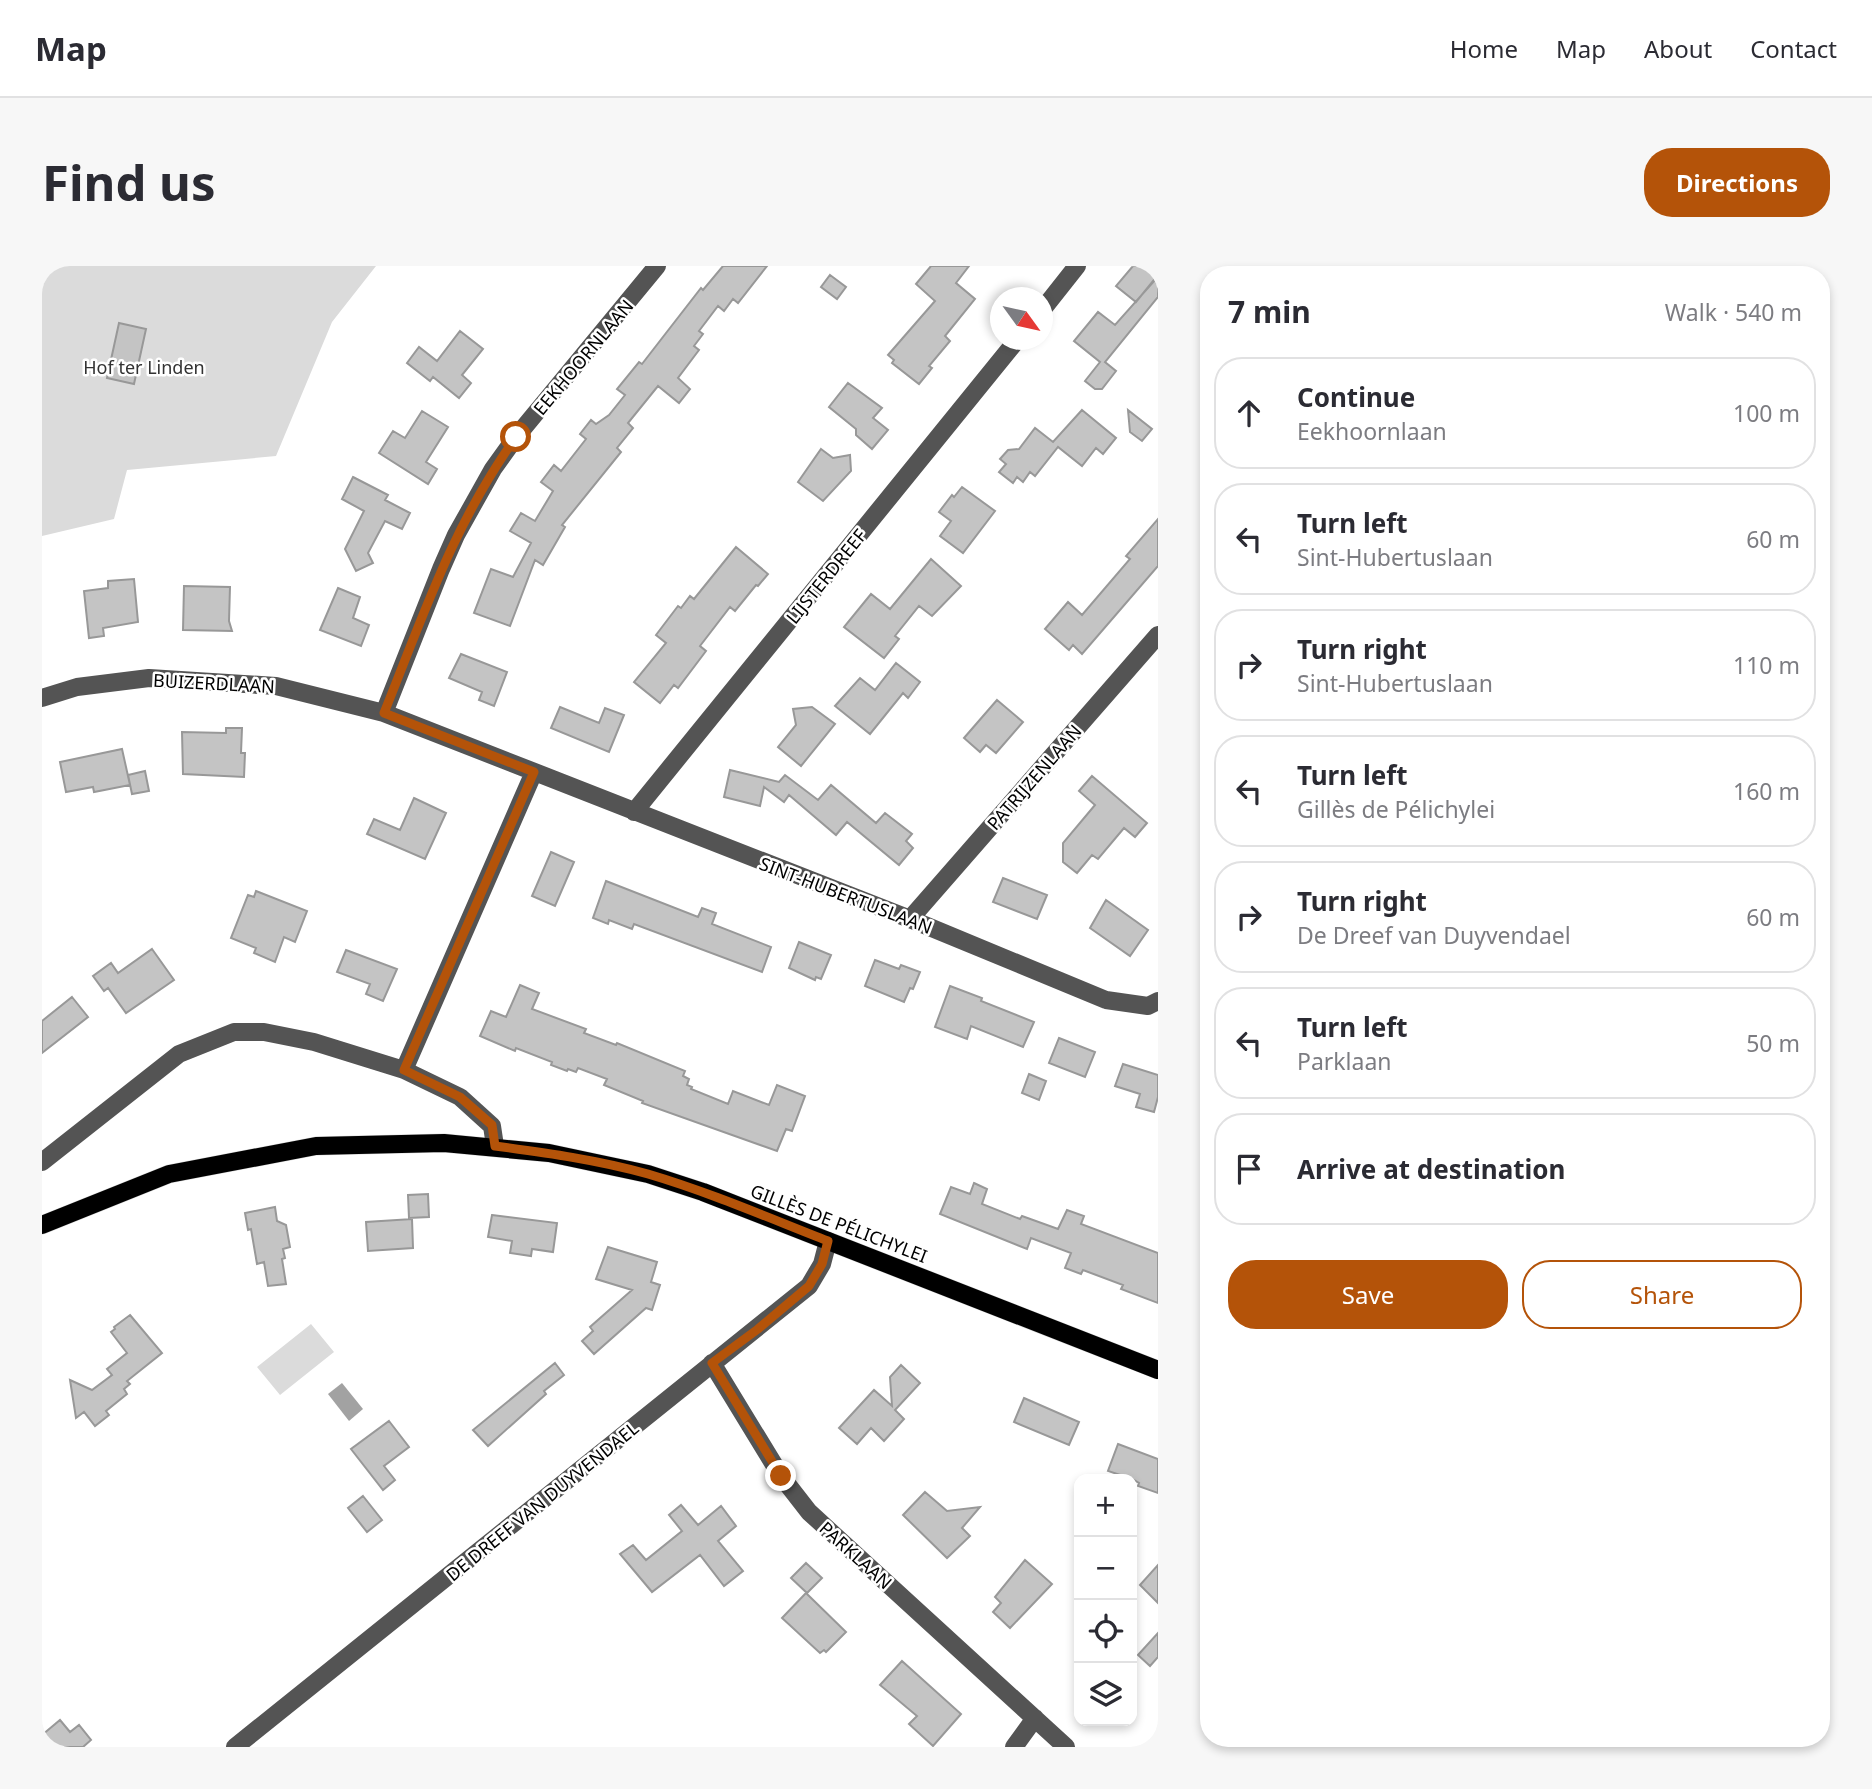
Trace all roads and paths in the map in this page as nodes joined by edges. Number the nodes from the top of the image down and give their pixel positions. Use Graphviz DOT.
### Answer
graph roads {
  1 [pos="657,266"];
  2 [pos="1077,266"];
  3 [pos="1053,295"];
  4 [pos="1009,350"];
  5 [pos="1158,635"];
  6 [pos="42,698"];
  7 [pos="384,713"];
  8 [pos="534,772"];
  9 [pos="634,812"];
  10 [pos="910,919"];
  11 [pos="1158,1001"];
  12 [pos="404,1070"];
  13 [pos="495,1146"];
  14 [pos="42,1162"];
  15 [pos="42,1225"];
  16 [pos="828,1241"];
  17 [pos="712,1363"];
  18 [pos="1158,1370"];
  19 [pos="1035,1718"];
  20 [pos="235,1747"];
  21 [pos="1014,1747"];
  22 [pos="1066,1747"];
  1 -- 7 [label="street, EEKHOORNLAAN"];
  2 -- 3 [label="street"];
  4 -- 9 [label="street, LIJSTERDREEF"];
  5 -- 10 [label="street, PATRIJZENLAAN"];
  6 -- 7 [label="street, BUIZERDLAAN"];
  7 -- 8 [label="street, SINT-HUBERTUSLAAN"];
  8 -- 9 [label="street, SINT-HUBERTUSLAAN"];
  8 -- 12 [label="street"];
  9 -- 10 [label="street, SINT-HUBERTUSLAAN"];
  10 -- 11 [label="street, SINT-HUBERTUSLAAN"];
  12 -- 13 [label="street"];
  12 -- 14 [label="street"];
  13 -- 15 [label="main road, GILLÈS DE PÉLICHYLEI"];
  13 -- 16 [label="main road, GILLÈS DE PÉLICHYLEI"];
  16 -- 17 [label="street, DE DREEF VAN DUYVENDAEL"];
  16 -- 18 [label="main road, GILLÈS DE PÉLICHYLEI"];
  17 -- 19 [label="street, PARKLAAN"];
  17 -- 20 [label="street, DE DREEF VAN DUYVENDAEL"];
  19 -- 21 [label="street"];
  19 -- 22 [label="street, PARKLAAN"];
}
